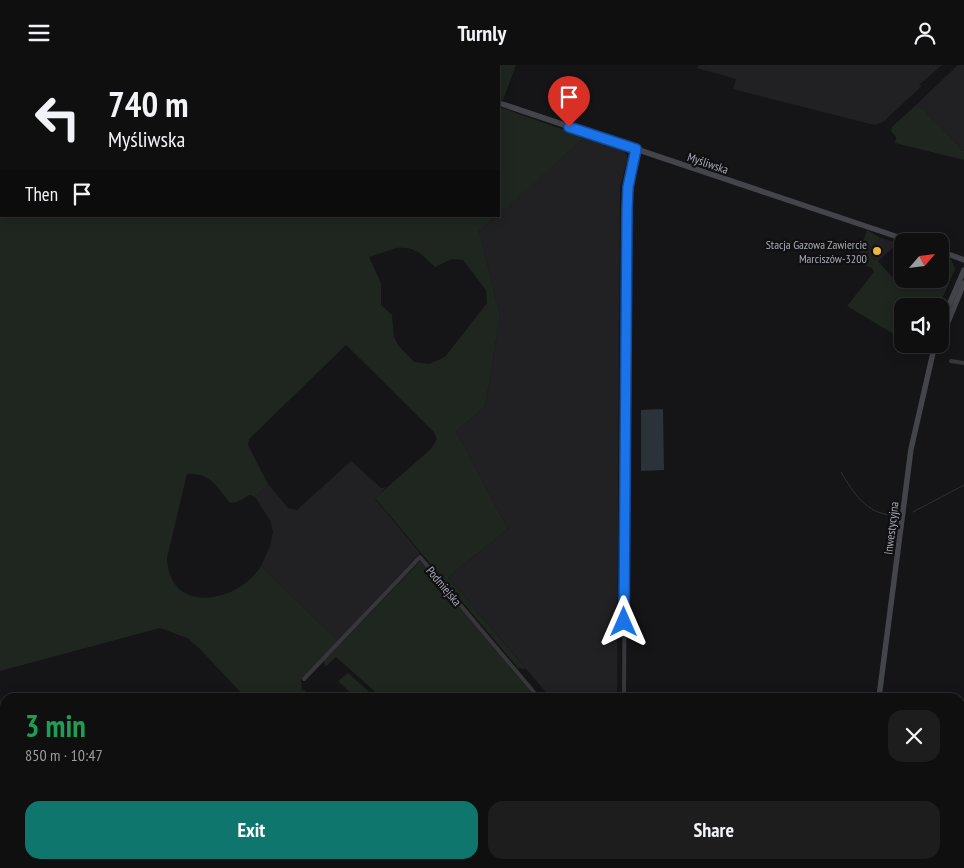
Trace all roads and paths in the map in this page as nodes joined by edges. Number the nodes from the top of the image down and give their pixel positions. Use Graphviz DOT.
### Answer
graph roads {
  1 [pos="500,103"];
  2 [pos="636,149"];
  3 [pos="894,236"];
  4 [pos="949,254"];
  5 [pos="964,260"];
  6 [pos="964,270"];
  7 [pos="964,283"];
  8 [pos="949,305"];
  9 [pos="949,318"];
  10 [pos="933,353"];
  11 [pos="934,353"];
  12 [pos="951,361"];
  13 [pos="930,363"];
  14 [pos="964,363"];
  15 [pos="304,679"];
  16 [pos="535,693"];
  17 [pos="624,693"];
  18 [pos="880,693"];
  1 -- 2 [label="main road, Myśliwska"];
  2 -- 3 [label="main road, Myśliwska"];
  2 -- 17 [label="street"];
  4 -- 5 [label="main road"];
  6 -- 8 [label="main road"];
  7 -- 9 [label="main road, Inwestycyjna"];
  10 -- 13 [label="main road, Inwestycyjna"];
  11 -- 13 [label="main road, Inwestycyjna"];
  12 -- 14 [label="street"];
  13 -- 18 [label="main road, Inwestycyjna"];
  15 -- 16 [label="street, Podmiejska"];
}
